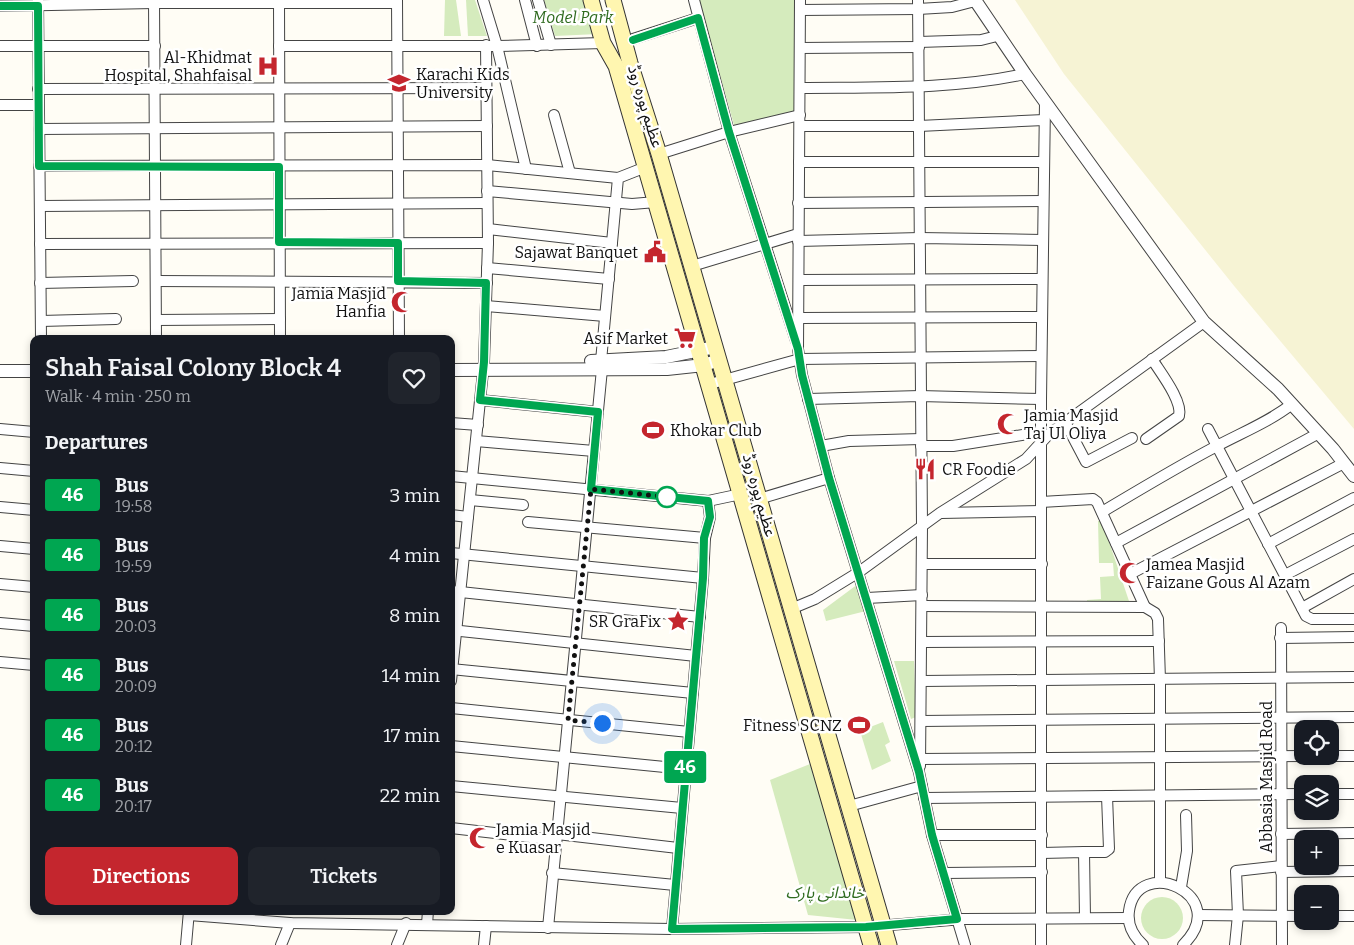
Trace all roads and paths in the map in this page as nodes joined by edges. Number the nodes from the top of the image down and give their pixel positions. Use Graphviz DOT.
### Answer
graph roads {
  1 [pos="484,0"];
  2 [pos="525,0"];
  3 [pos="538,0"];
  4 [pos="591,0"];
  5 [pos="598,0"];
  6 [pos="613,0"];
  7 [pos="623,0"];
  8 [pos="694,0"];
  9 [pos="975,0"];
  10 [pos="154,1"];
  11 [pos="279,1"];
  12 [pos="397,2"];
  13 [pos="38,3"];
  14 [pos="800,5"];
  15 [pos="918,5"];
  16 [pos="0,6"];
  17 [pos="698,18"];
  18 [pos="998,36"];
  19 [pos="616,37"];
  20 [pos="919,44"];
  21 [pos="486,45"];
  22 [pos="551,45"];
  23 [pos="0,46"];
  24 [pos="38,46"];
  25 [pos="155,46"];
  26 [pos="279,46"];
  27 [pos="397,46"];
  28 [pos="497,46"];
  29 [pos="537,46"];
  30 [pos="800,48"];
  31 [pos="623,65"];
  32 [pos="1025,74"];
  33 [pos="919,86"];
  34 [pos="279,88"];
  35 [pos="486,88"];
  36 [pos="800,88"];
  37 [pos="38,89"];
  38 [pos="156,89"];
  39 [pos="397,89"];
  40 [pos="1044,102"];
  41 [pos="0,105"];
  42 [pos="37,105"];
  43 [pos="554,115"];
  44 [pos="800,115"];
  45 [pos="1044,120"];
  46 [pos="397,126"];
  47 [pos="487,126"];
  48 [pos="800,126"];
  49 [pos="919,126"];
  50 [pos="279,127"];
  51 [pos="156,128"];
  52 [pos="39,129"];
  53 [pos="729,132"];
  54 [pos="659,154"];
  55 [pos="799,162"];
  56 [pos="920,162"];
  57 [pos="1044,162"];
  58 [pos="487,165"];
  59 [pos="39,166"];
  60 [pos="156,167"];
  61 [pos="279,167"];
  62 [pos="397,167"];
  63 [pos="646,167"];
  64 [pos="526,169"];
  65 [pos="570,173"];
  66 [pos="618,178"];
  67 [pos="487,191"];
  68 [pos="920,201"];
  69 [pos="1042,201"];
  70 [pos="616,202"];
  71 [pos="656,202"];
  72 [pos="488,203"];
  73 [pos="798,203"];
  74 [pos="279,204"];
  75 [pos="398,204"];
  76 [pos="40,206"];
  77 [pos="156,206"];
  78 [pos="488,229"];
  79 [pos="798,238"];
  80 [pos="920,238"];
  81 [pos="1042,240"];
  82 [pos="279,242"];
  83 [pos="156,243"];
  84 [pos="398,243"];
  85 [pos="488,243"];
  86 [pos="612,243"];
  87 [pos="764,243"];
  88 [pos="40,244"];
  89 [pos="692,266"];
  90 [pos="487,268"];
  91 [pos="609,279"];
  92 [pos="1042,279"];
  93 [pos="799,280"];
  94 [pos="920,280"];
  95 [pos="134,281"];
  96 [pos="156,281"];
  97 [pos="398,281"];
  98 [pos="280,282"];
  99 [pos="40,283"];
  100 [pos="486,283"];
  101 [pos="486,306"];
  102 [pos="605,316"];
  103 [pos="920,317"];
  104 [pos="1042,317"];
  105 [pos="799,318"];
  106 [pos="116,319"];
  107 [pos="280,319"];
  108 [pos="156,320"];
  109 [pos="41,321"];
  110 [pos="1204,322"];
  111 [pos="41,335"];
  112 [pos="156,335"];
  113 [pos="280,335"];
  114 [pos="399,335"];
  115 [pos="798,349"];
  116 [pos="717,354"];
  117 [pos="920,356"];
  118 [pos="1041,356"];
  119 [pos="702,358"];
  120 [pos="800,360"];
  121 [pos="1152,360"];
  122 [pos="455,362"];
  123 [pos="0,364"];
  124 [pos="30,364"];
  125 [pos="601,365"];
  126 [pos="484,366"];
  127 [pos="455,370"];
  128 [pos="0,371"];
  129 [pos="30,371"];
  130 [pos="725,380"];
  131 [pos="710,384"];
  132 [pos="920,396"];
  133 [pos="1041,398"];
  134 [pos="808,399"];
  135 [pos="480,400"];
  136 [pos="1292,404"];
  137 [pos="598,412"];
  138 [pos="455,422"];
  139 [pos="1065,422"];
  140 [pos="478,424"];
  141 [pos="0,429"];
  142 [pos="1208,430"];
  143 [pos="30,432"];
  144 [pos="1319,433"];
  145 [pos="1042,437"];
  146 [pos="1132,438"];
  147 [pos="476,440"];
  148 [pos="1146,440"];
  149 [pos="921,443"];
  150 [pos="821,446"];
  151 [pos="1216,446"];
  152 [pos="594,451"];
  153 [pos="1344,462"];
  154 [pos="0,468"];
  155 [pos="30,471"];
  156 [pos="455,476"];
  157 [pos="1354,476"];
  158 [pos="472,478"];
  159 [pos="829,478"];
  160 [pos="1234,480"];
  161 [pos="591,489"];
  162 [pos="741,494"];
  163 [pos="1354,498"];
  164 [pos="759,499"];
  165 [pos="470,500"];
  166 [pos="708,501"];
  167 [pos="523,505"];
  168 [pos="0,507"];
  169 [pos="1041,507"];
  170 [pos="30,510"];
  171 [pos="1102,512"];
  172 [pos="1252,512"];
  173 [pos="940,513"];
  174 [pos="455,515"];
  175 [pos="468,517"];
  176 [pos="528,522"];
  177 [pos="922,526"];
  178 [pos="587,527"];
  179 [pos="704,538"];
  180 [pos="1354,539"];
  181 [pos="1116,543"];
  182 [pos="1268,544"];
  183 [pos="0,546"];
  184 [pos="30,549"];
  185 [pos="455,553"];
  186 [pos="464,554"];
  187 [pos="922,564"];
  188 [pos="1042,564"];
  189 [pos="583,565"];
  190 [pos="859,572"];
  191 [pos="1130,574"];
  192 [pos="1285,575"];
  193 [pos="703,578"];
  194 [pos="1354,579"];
  195 [pos="0,584"];
  196 [pos="30,588"];
  197 [pos="456,592"];
  198 [pos="922,595"];
  199 [pos="866,598"];
  200 [pos="579,604"];
  201 [pos="922,606"];
  202 [pos="1042,607"];
  203 [pos="1145,607"];
  204 [pos="1302,608"];
  205 [pos="791,609"];
  206 [pos="455,611"];
  207 [pos="700,617"];
  208 [pos="1354,619"];
  209 [pos="0,623"];
  210 [pos="30,626"];
  211 [pos="455,630"];
  212 [pos="1354,637"];
  213 [pos="1159,641"];
  214 [pos="922,642"];
  215 [pos="1042,642"];
  216 [pos="575,643"];
  217 [pos="696,656"];
  218 [pos="0,662"];
  219 [pos="30,665"];
  220 [pos="455,669"];
  221 [pos="1354,677"];
  222 [pos="1280,679"];
  223 [pos="1160,680"];
  224 [pos="922,681"];
  225 [pos="1042,681"];
  226 [pos="571,682"];
  227 [pos="693,693"];
  228 [pos="455,708"];
  229 [pos="1354,717"];
  230 [pos="1160,718"];
  231 [pos="1280,718"];
  232 [pos="568,720"];
  233 [pos="1042,720"];
  234 [pos="921,721"];
  235 [pos="689,732"];
  236 [pos="455,746"];
  237 [pos="1280,756"];
  238 [pos="1294,756"];
  239 [pos="1339,756"];
  240 [pos="1354,756"];
  241 [pos="564,757"];
  242 [pos="1160,757"];
  243 [pos="1042,758"];
  244 [pos="921,759"];
  245 [pos="685,769"];
  246 [pos="919,772"];
  247 [pos="455,786"];
  248 [pos="922,786"];
  249 [pos="1294,794"];
  250 [pos="1339,794"];
  251 [pos="1354,794"];
  252 [pos="1281,795"];
  253 [pos="562,796"];
  254 [pos="1107,796"];
  255 [pos="1160,796"];
  256 [pos="1042,797"];
  257 [pos="924,798"];
  258 [pos="849,806"];
  259 [pos="682,808"];
  260 [pos="1186,815"];
  261 [pos="455,828"];
  262 [pos="1354,833"];
  263 [pos="1281,834"];
  264 [pos="932,835"];
  265 [pos="1042,835"];
  266 [pos="556,837"];
  267 [pos="678,848"];
  268 [pos="1084,852"];
  269 [pos="1042,853"];
  270 [pos="1281,869"];
  271 [pos="1354,871"];
  272 [pos="552,872"];
  273 [pos="1042,872"];
  274 [pos="944,873"];
  275 [pos="1160,882"];
  276 [pos="675,885"];
  277 [pos="1181,888"];
  278 [pos="189,915"];
  279 [pos="211,915"];
  280 [pos="309,915"];
  281 [pos="428,915"];
  282 [pos="1198,915"];
  283 [pos="1238,916"];
  284 [pos="1282,916"];
  285 [pos="1294,916"];
  286 [pos="1339,916"];
  287 [pos="1354,916"];
  288 [pos="1042,918"];
  289 [pos="1086,918"];
  290 [pos="1128,918"];
  291 [pos="957,919"];
  292 [pos="290,922"];
  293 [pos="308,922"];
  294 [pos="406,923"];
  295 [pos="427,924"];
  296 [pos="884,924"];
  297 [pos="486,926"];
  298 [pos="866,927"];
  299 [pos="548,928"];
  300 [pos="672,929"];
  301 [pos="186,945"];
  302 [pos="281,945"];
  303 [pos="397,945"];
  304 [pos="484,945"];
  305 [pos="871,945"];
  306 [pos="889,945"];
  307 [pos="966,945"];
  308 [pos="1042,945"];
  309 [pos="1143,945"];
  310 [pos="1183,945"];
  311 [pos="1235,945"];
  312 [pos="1282,945"];
  1 -- 28 [label="street"];
  2 -- 29 [label="street"];
  3 -- 22 [label="street"];
  4 -- 19 [label="main road, عظیم پورہ روڈ"];
  5 -- 19 [label="main road"];
  6 -- 19 [label="main road"];
  7 -- 19 [label="main road, عظیم پورہ روڈ"];
  8 -- 17 [label="street"];
  9 -- 15 [label="street"];
  9 -- 18 [label="street"];
  10 -- 11 [label="street"];
  10 -- 13 [label="street"];
  10 -- 25 [label="street"];
  11 -- 12 [label="street"];
  11 -- 26 [label="street"];
  12 -- 27 [label="street"];
  13 -- 16 [label="street"];
  13 -- 24 [label="street"];
  14 -- 15 [label="street"];
  14 -- 30 [label="street"];
  15 -- 20 [label="street"];
  17 -- 19 [label="street"];
  17 -- 53 [label="street"];
  18 -- 20 [label="street"];
  18 -- 32 [label="street"];
  19 -- 22 [label="street"];
  19 -- 31 [label="main road, عظیم پورہ روڈ"];
  19 -- 31 [label="main road, عظیم پورہ روڈ"];
  20 -- 30 [label="street"];
  20 -- 33 [label="street"];
  21 -- 27 [label="street"];
  21 -- 28 [label="street"];
  21 -- 35 [label="street"];
  22 -- 29 [label="street"];
  23 -- 24 [label="street"];
  24 -- 25 [label="street"];
  24 -- 37 [label="street"];
  25 -- 38 [label="street"];
  26 -- 27 [label="street"];
  26 -- 34 [label="street"];
  27 -- 39 [label="street"];
  28 -- 29 [label="street"];
  28 -- 64 [label="street"];
  30 -- 36 [label="street"];
  31 -- 54 [label="main road, عظیم پورہ روڈ"];
  31 -- 63 [label="main road, عظیم پورہ روڈ"];
  32 -- 33 [label="street"];
  32 -- 40 [label="street"];
  33 -- 36 [label="street"];
  33 -- 49 [label="street"];
  34 -- 38 [label="street"];
  34 -- 39 [label="street"];
  34 -- 50 [label="street"];
  35 -- 39 [label="street"];
  35 -- 47 [label="street"];
  36 -- 44 [label="street"];
  37 -- 38 [label="street"];
  37 -- 42 [label="street"];
  38 -- 51 [label="street"];
  39 -- 46 [label="street"];
  40 -- 45 [label="street"];
  40 -- 110 [label="street"];
  41 -- 42 [label="street"];
  42 -- 52 [label="street"];
  43 -- 65 [label="street"];
  44 -- 48 [label="street"];
  44 -- 53 [label="street"];
  45 -- 49 [label="street"];
  45 -- 57 [label="street"];
  46 -- 47 [label="street"];
  46 -- 50 [label="street"];
  46 -- 62 [label="street"];
  47 -- 58 [label="street"];
  48 -- 49 [label="street"];
  48 -- 55 [label="street"];
  49 -- 56 [label="street"];
  50 -- 51 [label="street"];
  50 -- 61 [label="street"];
  51 -- 52 [label="street"];
  51 -- 60 [label="street"];
  52 -- 59 [label="street"];
  53 -- 54 [label="street"];
  53 -- 87 [label="street"];
  54 -- 89 [label="main road, عظیم پورہ روڈ"];
  55 -- 56 [label="street"];
  55 -- 73 [label="street"];
  56 -- 57 [label="street"];
  56 -- 68 [label="street"];
  57 -- 69 [label="street"];
  58 -- 62 [label="street"];
  58 -- 64 [label="street"];
  58 -- 67 [label="street"];
  59 -- 60 [label="street"];
  59 -- 76 [label="street"];
  60 -- 61 [label="street"];
  60 -- 77 [label="street"];
  61 -- 62 [label="street"];
  61 -- 74 [label="street"];
  62 -- 75 [label="street"];
  63 -- 66 [label="street"];
  63 -- 71 [label="main road, عظیم پورہ روڈ"];
  64 -- 65 [label="street"];
  65 -- 66 [label="street"];
  66 -- 70 [label="street"];
  67 -- 70 [label="street"];
  67 -- 72 [label="street"];
  68 -- 69 [label="street"];
  68 -- 73 [label="street"];
  68 -- 80 [label="street"];
  69 -- 81 [label="street"];
  70 -- 71 [label="street"];
  70 -- 86 [label="street"];
  71 -- 119 [label="main road, عظیم پورہ روڈ"];
  72 -- 75 [label="street"];
  72 -- 78 [label="street"];
  73 -- 79 [label="street"];
  74 -- 75 [label="street"];
  74 -- 77 [label="street"];
  74 -- 82 [label="street"];
  75 -- 84 [label="street"];
  76 -- 77 [label="street"];
  76 -- 88 [label="street"];
  77 -- 83 [label="street"];
  78 -- 85 [label="street"];
  78 -- 86 [label="street"];
  79 -- 80 [label="street"];
  79 -- 87 [label="street"];
  79 -- 93 [label="street"];
  80 -- 81 [label="street"];
  80 -- 94 [label="street"];
  81 -- 92 [label="street"];
  82 -- 83 [label="street"];
  82 -- 84 [label="street"];
  82 -- 98 [label="street"];
  83 -- 88 [label="street"];
  83 -- 96 [label="street"];
  84 -- 85 [label="street"];
  84 -- 97 [label="street"];
  85 -- 90 [label="street"];
  86 -- 91 [label="street"];
  87 -- 89 [label="street"];
  87 -- 115 [label="street"];
  88 -- 99 [label="street"];
  89 -- 116 [label="main road, عظیم پورہ روڈ"];
  90 -- 91 [label="street"];
  90 -- 100 [label="street"];
  91 -- 102 [label="street"];
  92 -- 94 [label="street"];
  92 -- 104 [label="street"];
  93 -- 94 [label="street"];
  93 -- 105 [label="street"];
  94 -- 103 [label="street"];
  95 -- 99 [label="street"];
  96 -- 98 [label="street"];
  96 -- 108 [label="street"];
  97 -- 98 [label="street"];
  97 -- 100 [label="street"];
  97 -- 114 [label="street"];
  98 -- 107 [label="street"];
  99 -- 109 [label="street"];
  100 -- 101 [label="street"];
  101 -- 102 [label="street"];
  101 -- 126 [label="street"];
  102 -- 125 [label="street"];
  103 -- 104 [label="street"];
  103 -- 105 [label="street"];
  103 -- 117 [label="street"];
  104 -- 118 [label="street"];
  105 -- 115 [label="street"];
  106 -- 109 [label="street"];
  107 -- 108 [label="street"];
  107 -- 113 [label="street"];
  108 -- 112 [label="street"];
  109 -- 111 [label="street"];
  110 -- 121 [label="street"];
  110 -- 136 [label="street"];
  115 -- 120 [label="street"];
  116 -- 119 [label="street"];
  116 -- 130 [label="main road, عظیم پورہ روڈ"];
  117 -- 118 [label="street"];
  117 -- 120 [label="street"];
  117 -- 132 [label="street"];
  118 -- 133 [label="street"];
  119 -- 125 [label="street"];
  119 -- 131 [label="main road, عظیم پورہ روڈ"];
  120 -- 130 [label="street"];
  120 -- 134 [label="street"];
  121 -- 139 [label="street"];
  121 -- 148 [label="street"];
  122 -- 126 [label="street"];
  123 -- 124 [label="street"];
  125 -- 126 [label="street"];
  125 -- 137 [label="street"];
  126 -- 127 [label="street"];
  126 -- 135 [label="street"];
  128 -- 129 [label="street"];
  130 -- 131 [label="street"];
  130 -- 164 [label="main road, عظیم پورہ روڈ"];
  131 -- 162 [label="main road, عظیم پورہ روڈ"];
  132 -- 133 [label="street"];
  132 -- 134 [label="street"];
  132 -- 149 [label="street"];
  133 -- 145 [label="street"];
  134 -- 150 [label="street"];
  135 -- 137 [label="street"];
  135 -- 140 [label="street"];
  136 -- 144 [label="street"];
  136 -- 151 [label="street"];
  137 -- 152 [label="street"];
  138 -- 140 [label="street"];
  139 -- 145 [label="street"];
  139 -- 146 [label="street"];
  140 -- 147 [label="street"];
  141 -- 143 [label="street"];
  142 -- 151 [label="street"];
  144 -- 153 [label="street"];
  144 -- 160 [label="street"];
  145 -- 149 [label="street"];
  145 -- 169 [label="street"];
  145 -- 173 [label="street"];
  147 -- 152 [label="street"];
  147 -- 158 [label="street"];
  149 -- 150 [label="street"];
  149 -- 177 [label="street"];
  150 -- 159 [label="street"];
  151 -- 160 [label="street"];
  151 -- 171 [label="street"];
  152 -- 161 [label="street"];
  153 -- 157 [label="street"];
  153 -- 172 [label="street"];
  154 -- 155 [label="street"];
  156 -- 158 [label="street"];
  158 -- 161 [label="street"];
  158 -- 165 [label="street"];
  159 -- 164 [label="street"];
  159 -- 190 [label="street"];
  160 -- 172 [label="street"];
  160 -- 181 [label="street"];
  161 -- 166 [label="street"];
  161 -- 178 [label="street"];
  162 -- 166 [label="street"];
  162 -- 298 [label="main road, عظیم پورہ روڈ"];
  163 -- 182 [label="street"];
  164 -- 205 [label="main road, عظیم پورہ روڈ"];
  165 -- 167 [label="street"];
  165 -- 175 [label="street"];
  166 -- 179 [label="street"];
  168 -- 170 [label="street"];
  169 -- 171 [label="street"];
  169 -- 173 [label="street"];
  169 -- 188 [label="street"];
  171 -- 181 [label="street"];
  172 -- 182 [label="street"];
  172 -- 191 [label="street"];
  173 -- 177 [label="street"];
  174 -- 175 [label="street"];
  175 -- 186 [label="street"];
  176 -- 178 [label="street"];
  177 -- 187 [label="street"];
  177 -- 190 [label="street"];
  178 -- 179 [label="street"];
  178 -- 189 [label="street"];
  179 -- 193 [label="street"];
  180 -- 192 [label="street"];
  181 -- 191 [label="street"];
  182 -- 192 [label="street"];
  183 -- 184 [label="street"];
  185 -- 186 [label="street"];
  186 -- 189 [label="street"];
  186 -- 197 [label="street"];
  187 -- 188 [label="street"];
  187 -- 198 [label="street"];
  188 -- 202 [label="street"];
  189 -- 193 [label="street"];
  189 -- 200 [label="street"];
  190 -- 199 [label="street"];
  190 -- 205 [label="street"];
  191 -- 203 [label="street"];
  192 -- 204 [label="street"];
  193 -- 207 [label="street"];
  194 -- 204 [label="street"];
  195 -- 196 [label="street"];
  197 -- 200 [label="street"];
  197 -- 206 [label="street"];
  198 -- 199 [label="street"];
  198 -- 201 [label="street"];
  199 -- 246 [label="street"];
  200 -- 207 [label="street"];
  200 -- 216 [label="street"];
  201 -- 202 [label="street"];
  201 -- 214 [label="street"];
  202 -- 203 [label="street"];
  202 -- 215 [label="street"];
  203 -- 213 [label="street"];
  204 -- 208 [label="street"];
  205 -- 258 [label="main road, عظیم پورہ روڈ"];
  207 -- 217 [label="street"];
  209 -- 210 [label="street"];
  211 -- 216 [label="street"];
  212 -- 222 [label="street, Abbasia Masjid Road"];
  213 -- 215 [label="street"];
  213 -- 223 [label="street"];
  214 -- 215 [label="street"];
  214 -- 224 [label="street"];
  215 -- 225 [label="street"];
  216 -- 217 [label="street"];
  216 -- 226 [label="street"];
  217 -- 227 [label="street"];
  218 -- 219 [label="street"];
  220 -- 226 [label="street"];
  221 -- 222 [label="street"];
  222 -- 223 [label="street"];
  222 -- 231 [label="street, Abbasia Masjid Road"];
  223 -- 225 [label="street"];
  223 -- 230 [label="street"];
  224 -- 225 [label="street"];
  224 -- 234 [label="street"];
  225 -- 233 [label="street"];
  226 -- 227 [label="street"];
  226 -- 232 [label="street"];
  227 -- 235 [label="street"];
  228 -- 232 [label="street"];
  229 -- 231 [label="street"];
  230 -- 231 [label="street"];
  230 -- 233 [label="street"];
  230 -- 242 [label="street"];
  231 -- 237 [label="street, Abbasia Masjid Road"];
  232 -- 235 [label="street"];
  232 -- 241 [label="street"];
  233 -- 234 [label="street"];
  233 -- 243 [label="street"];
  234 -- 244 [label="street"];
  235 -- 245 [label="street"];
  236 -- 241 [label="street"];
  237 -- 238 [label="street"];
  237 -- 242 [label="street"];
  237 -- 252 [label="street, Abbasia Masjid Road"];
  239 -- 240 [label="street"];
  241 -- 245 [label="street"];
  241 -- 253 [label="street"];
  242 -- 243 [label="street"];
  242 -- 255 [label="street"];
  243 -- 244 [label="street"];
  243 -- 256 [label="street"];
  244 -- 246 [label="street"];
  245 -- 259 [label="street"];
  246 -- 248 [label="street"];
  247 -- 253 [label="street"];
  248 -- 257 [label="street"];
  248 -- 258 [label="street"];
  249 -- 252 [label="street"];
  250 -- 251 [label="street"];
  252 -- 255 [label="street"];
  252 -- 263 [label="street, Abbasia Masjid Road"];
  253 -- 259 [label="street"];
  253 -- 266 [label="street"];
  254 -- 255 [label="street"];
  254 -- 256 [label="street"];
  254 -- 268 [label="street"];
  255 -- 275 [label="street"];
  256 -- 257 [label="street"];
  256 -- 265 [label="street"];
  257 -- 264 [label="street"];
  258 -- 296 [label="main road, عظیم پورہ روڈ"];
  259 -- 267 [label="street"];
  260 -- 277 [label="street"];
  261 -- 266 [label="street"];
  262 -- 263 [label="street"];
  263 -- 270 [label="street, Abbasia Masjid Road"];
  264 -- 265 [label="street"];
  264 -- 274 [label="street"];
  265 -- 269 [label="street"];
  266 -- 267 [label="street"];
  266 -- 272 [label="street"];
  267 -- 276 [label="street"];
  268 -- 269 [label="street"];
  268 -- 289 [label="street"];
  269 -- 273 [label="street"];
  270 -- 271 [label="street"];
  270 -- 283 [label="street"];
  270 -- 284 [label="street, Abbasia Masjid Road"];
  272 -- 276 [label="street"];
  272 -- 299 [label="street"];
  273 -- 274 [label="street"];
  273 -- 288 [label="street"];
  274 -- 291 [label="street"];
  275 -- 277 [label="street"];
  275 -- 290 [label="street"];
  276 -- 300 [label="street"];
  277 -- 282 [label="street"];
  278 -- 301 [label="street"];
  279 -- 292 [label="street"];
  280 -- 293 [label="street"];
  281 -- 295 [label="street"];
  282 -- 283 [label="street"];
  282 -- 310 [label="street"];
  283 -- 284 [label="street"];
  283 -- 311 [label="street"];
  284 -- 285 [label="street"];
  284 -- 312 [label="street, Abbasia Masjid Road"];
  286 -- 287 [label="street"];
  288 -- 289 [label="street"];
  288 -- 291 [label="street"];
  288 -- 308 [label="street"];
  289 -- 290 [label="street"];
  290 -- 309 [label="street"];
  291 -- 296 [label="street"];
  291 -- 307 [label="street"];
  292 -- 293 [label="street"];
  292 -- 302 [label="street"];
  293 -- 294 [label="street"];
  294 -- 295 [label="street"];
  294 -- 303 [label="street"];
  295 -- 297 [label="street"];
  296 -- 298 [label="street"];
  296 -- 306 [label="main road, عظیم پورہ روڈ"];
  297 -- 299 [label="street"];
  297 -- 304 [label="street"];
  298 -- 300 [label="street"];
  298 -- 305 [label="main road, عظیم پورہ روڈ"];
  299 -- 300 [label="street"];
}
